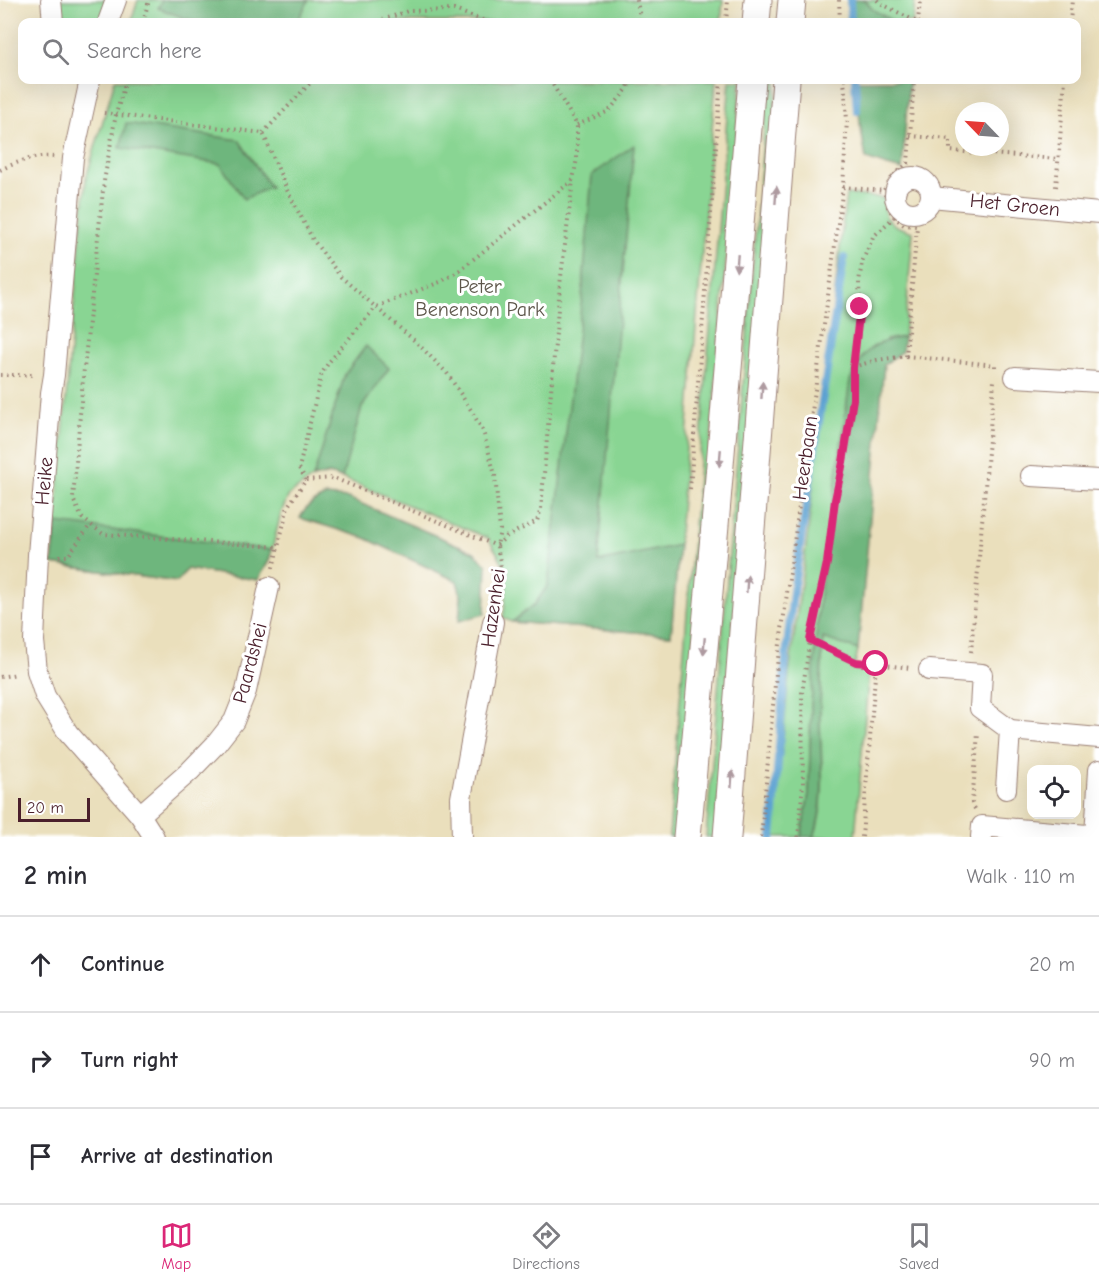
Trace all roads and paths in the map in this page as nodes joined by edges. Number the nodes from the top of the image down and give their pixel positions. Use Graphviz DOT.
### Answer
graph roads {
  1 [pos="51,0"];
  2 [pos="116,0"];
  3 [pos="149,0"];
  4 [pos="637,0"];
  5 [pos="728,0"];
  6 [pos="758,0"];
  7 [pos="792,0"];
  8 [pos="839,0"];
  9 [pos="877,0"];
  10 [pos="920,0"];
  11 [pos="1072,0"];
  12 [pos="53,18"];
  13 [pos="109,18"];
  14 [pos="144,18"];
  15 [pos="388,18"];
  16 [pos="477,18"];
  17 [pos="639,18"];
  18 [pos="726,18"];
  19 [pos="756,18"];
  20 [pos="790,18"];
  21 [pos="840,18"];
  22 [pos="910,18"];
  23 [pos="918,18"];
  24 [pos="1070,18"];
  25 [pos="83,84"];
  26 [pos="125,84"];
  27 [pos="309,84"];
  28 [pos="552,84"];
  29 [pos="629,84"];
  30 [pos="721,84"];
  31 [pos="752,84"];
  32 [pos="786,84"];
  33 [pos="844,84"];
  34 [pos="914,84"];
  35 [pos="1065,84"];
  36 [pos="116,114"];
  37 [pos="577,125"];
  38 [pos="263,133"];
  39 [pos="910,136"];
  40 [pos="74,158"];
  41 [pos="1059,159"];
  42 [pos="0,170"];
  43 [pos="573,180"];
  44 [pos="843,187"];
  45 [pos="890,191"];
  46 [pos="1054,209"];
  47 [pos="1099,213"];
  48 [pos="894,216"];
  49 [pos="376,307"];
  50 [pos="906,357"];
  51 [pos="853,368"];
  52 [pos="1014,376"];
  53 [pos="1099,382"];
  54 [pos="1031,476"];
  55 [pos="306,480"];
  56 [pos="1099,480"];
  57 [pos="690,497"];
  58 [pos="90,525"];
  59 [pos="497,546"];
  60 [pos="278,547"];
  61 [pos="38,555"];
  62 [pos="269,587"];
  63 [pos="492,622"];
  64 [pos="810,640"];
  65 [pos="876,664"];
  66 [pos="929,670"];
  67 [pos="970,673"];
  68 [pos="980,708"];
  69 [pos="1010,730"];
  70 [pos="1099,738"];
  71 [pos="1099,770"];
  72 [pos="1006,789"];
  73 [pos="140,815"];
  74 [pos="982,832"];
  75 [pos="1097,835"];
  76 [pos="154,837"];
  77 [pos="462,837"];
  78 [pos="687,837"];
  79 [pos="727,837"];
  80 [pos="761,837"];
  81 [pos="798,837"];
  82 [pos="862,837"];
  1 -- 12 [label="street"];
  2 -- 13 [label="street"];
  3 -- 14 [label="path"];
  4 -- 17 [label="path"];
  5 -- 18 [label="path"];
  6 -- 19 [label="main road"];
  7 -- 20 [label="main road"];
  8 -- 21 [label="path"];
  9 -- 22 [label="path"];
  10 -- 23 [label="path"];
  11 -- 24 [label="path"];
  15 -- 16 [label="path"];
  25 -- 40 [label="street, Heike"];
  26 -- 36 [label="path"];
  27 -- 38 [label="path"];
  28 -- 37 [label="path"];
  29 -- 37 [label="path"];
  30 -- 57 [label="path"];
  31 -- 78 [label="main road, one-way"];
  79 -- 32 [label="main road, one-way"];
  33 -- 44 [label="path, Heerbaan"];
  34 -- 39 [label="path"];
  35 -- 41 [label="path"];
  36 -- 38 [label="path"];
  36 -- 58 [label="path"];
  37 -- 43 [label="path"];
  38 -- 49 [label="path"];
  39 -- 41 [label="path"];
  39 -- 45 [label="path"];
  40 -- 42 [label="path"];
  40 -- 61 [label="street, Heike"];
  41 -- 46 [label="path"];
  43 -- 49 [label="path"];
  43 -- 59 [label="path"];
  44 -- 45 [label="path"];
  44 -- 80 [label="path, Heerbaan"];
  45 -- 46 [label="street, Het Groen"];
  45 -- 48 [label="path"];
  46 -- 47 [label="street, Het Groen"];
  48 -- 50 [label="path"];
  48 -- 51 [label="path"];
  49 -- 55 [label="path"];
  49 -- 59 [label="path"];
  50 -- 51 [label="path"];
  50 -- 67 [label="path"];
  51 -- 64 [label="path"];
  52 -- 53 [label="street"];
  54 -- 56 [label="street"];
  55 -- 59 [label="path, Hazenhei"];
  55 -- 60 [label="path"];
  58 -- 60 [label="path"];
  58 -- 61 [label="path"];
  59 -- 63 [label="path, Hazenhei"];
  60 -- 62 [label="path"];
  61 -- 73 [label="street, Heike"];
  62 -- 73 [label="street, Paardshei"];
  63 -- 77 [label="street, Hazenhei"];
  64 -- 65 [label="path"];
  64 -- 81 [label="path"];
  65 -- 66 [label="path"];
  65 -- 82 [label="path"];
  66 -- 67 [label="street"];
  67 -- 68 [label="street"];
  68 -- 69 [label="street"];
  68 -- 74 [label="path"];
  69 -- 70 [label="street"];
  69 -- 72 [label="street"];
  71 -- 75 [label="street"];
  73 -- 76 [label="street, Heike"];
  74 -- 75 [label="street"];
}
